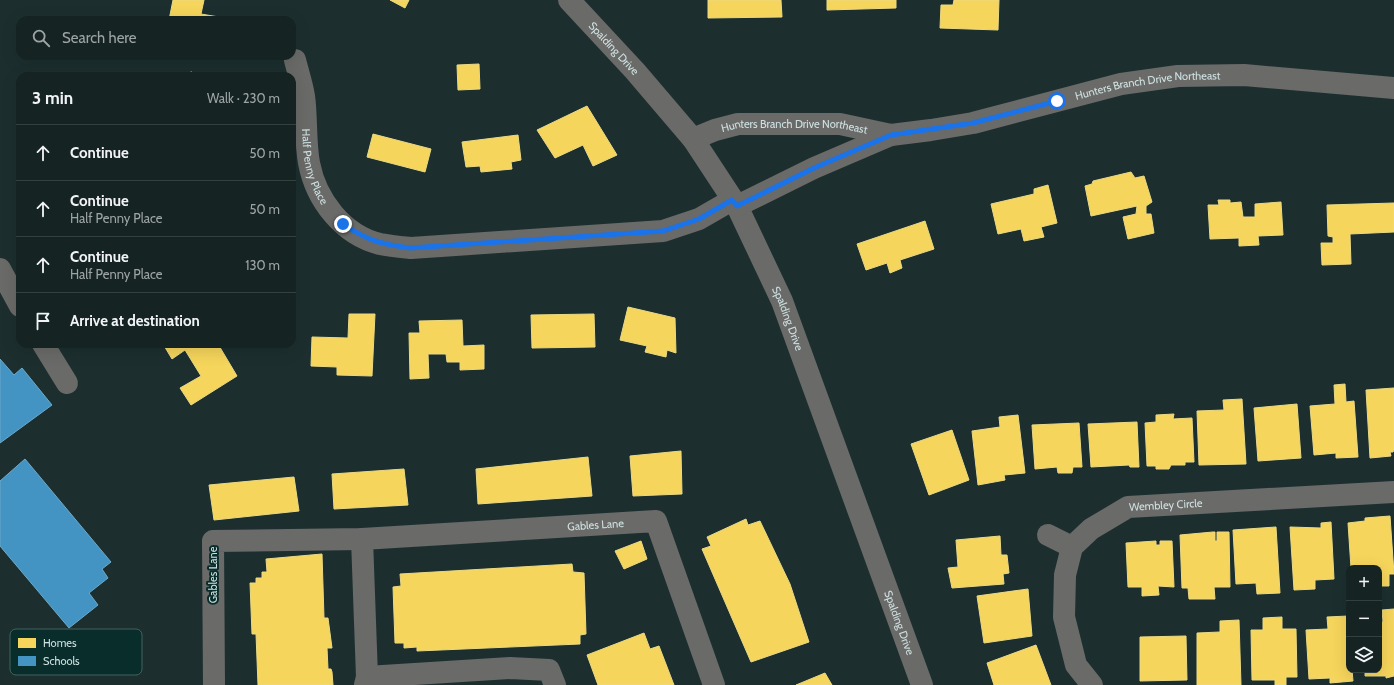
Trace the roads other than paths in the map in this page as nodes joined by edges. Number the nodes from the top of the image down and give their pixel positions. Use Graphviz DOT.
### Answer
graph roads {
  1 [pos="569,0"];
  2 [pos="295,60"];
  3 [pos="1394,88"];
  4 [pos="891,135"];
  5 [pos="693,139"];
  6 [pos="734,203"];
  7 [pos="0,270"];
  8 [pos="16,299"];
  9 [pos="45,348"];
  10 [pos="67,384"];
  11 [pos="1394,492"];
  12 [pos="1048,535"];
  13 [pos="362,538"];
  14 [pos="1072,547"];
  15 [pos="510,677"];
  16 [pos="366,681"];
  17 [pos="214,685"];
  18 [pos="555,685"];
  19 [pos="714,685"];
  20 [pos="922,685"];
  21 [pos="1092,685"];
  1 -- 5 [label="street, Spalding Drive"];
  2 -- 6 [label="street, Half Penny Place"];
  3 -- 4 [label="street, Hunters Branch Drive Northeast"];
  4 -- 5 [label="street, Hunters Branch Drive Northeast"];
  4 -- 6 [label="street, Half Penny Place"];
  5 -- 6 [label="street, Spalding Drive"];
  6 -- 20 [label="street, Spalding Drive"];
  7 -- 8 [label="street"];
  9 -- 10 [label="street"];
  11 -- 14 [label="street, Wembley Circle"];
  12 -- 14 [label="street"];
  13 -- 16 [label="street"];
  13 -- 17 [label="street, Gables Lane"];
  13 -- 19 [label="street, Gables Lane"];
  14 -- 21 [label="street"];
  15 -- 16 [label="street"];
  15 -- 18 [label="street"];
}
